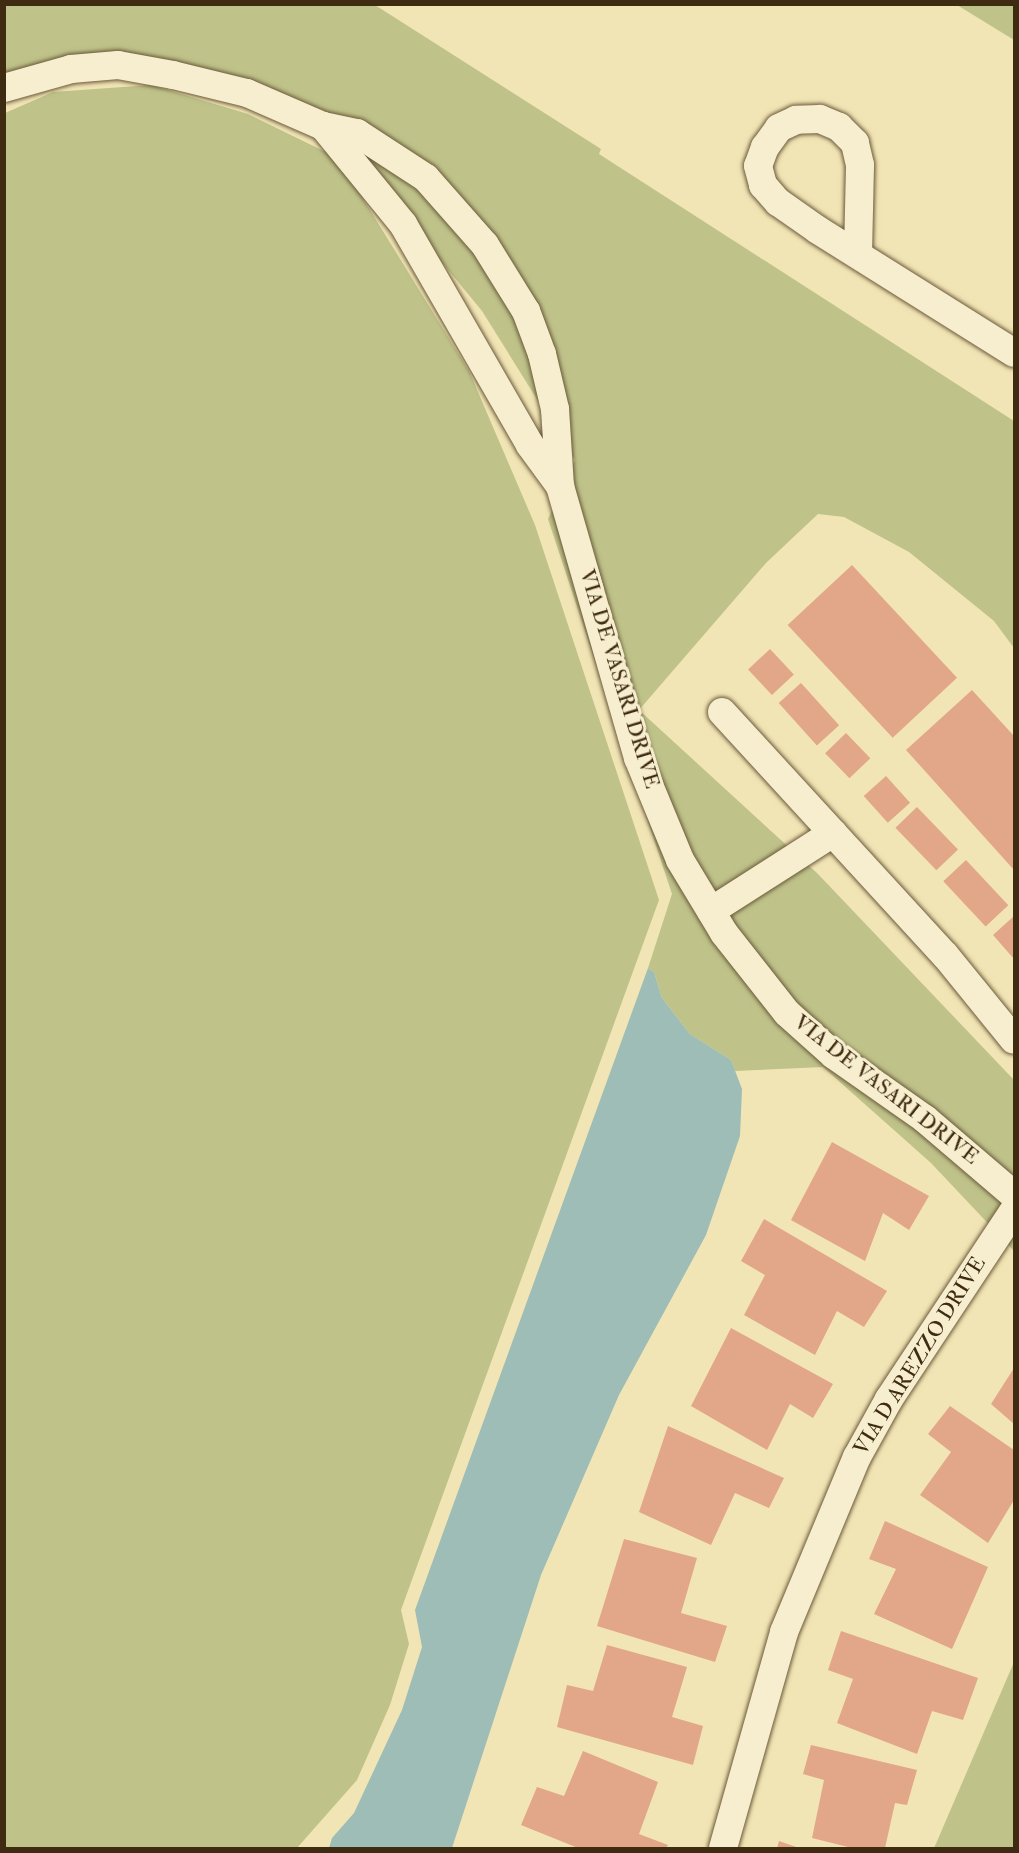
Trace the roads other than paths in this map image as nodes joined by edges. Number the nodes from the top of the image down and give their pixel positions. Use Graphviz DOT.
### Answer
graph roads {
  1 [pos="4,88"];
  2 [pos="323,126"];
  3 [pos="858,254"];
  4 [pos="1014,353"];
  5 [pos="560,486"];
  6 [pos="722,712"];
  7 [pos="833,833"];
  8 [pos="711,911"];
  9 [pos="1014,1040"];
  10 [pos="1014,1195"];
  11 [pos="1014,1210"];
  12 [pos="723,1848"];
  1 -- 2 [label="street, VIA DE VASARI DRIVE"];
  2 -- 5 [label="street, VIA DE VASARI DRIVE"];
  2 -- 5 [label="street, VIA DE VASARI DRIVE"];
  3 -- 3 [label="street"];
  3 -- 4 [label="street"];
  5 -- 8 [label="street, VIA DE VASARI DRIVE"];
  6 -- 7 [label="street"];
  7 -- 8 [label="street"];
  7 -- 9 [label="street"];
  8 -- 10 [label="street, VIA DE VASARI DRIVE"];
  11 -- 12 [label="street, VIA D AREZZO DRIVE"];
}
